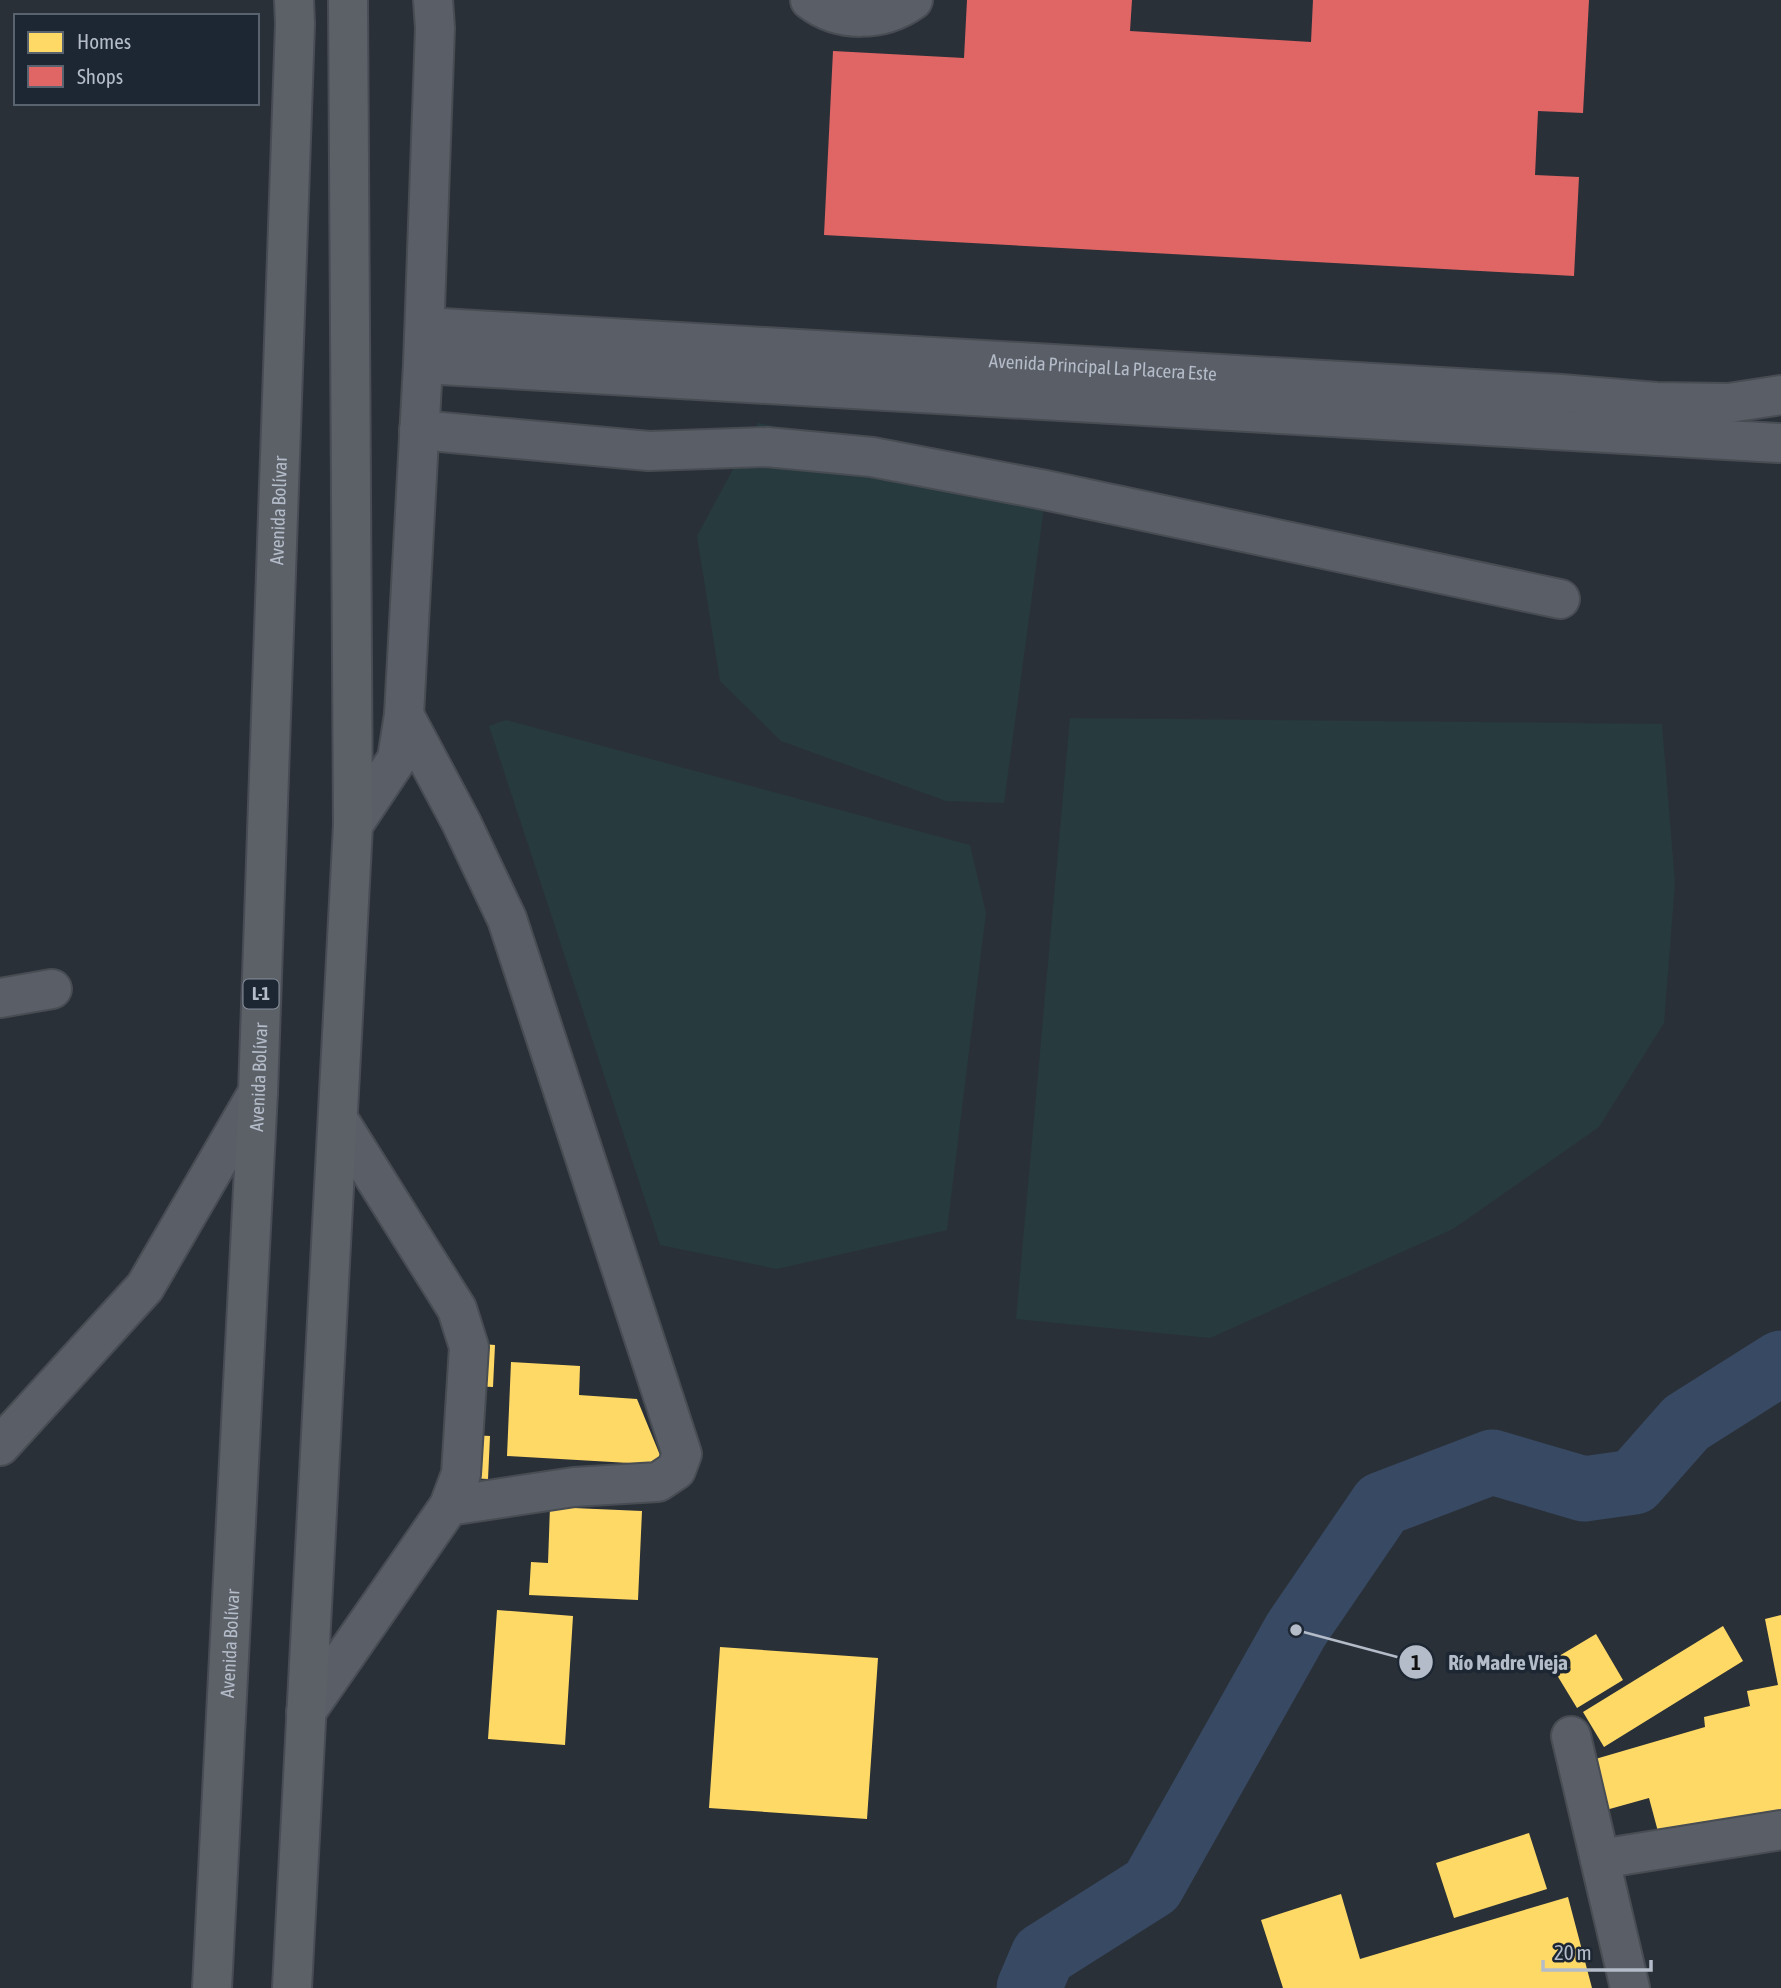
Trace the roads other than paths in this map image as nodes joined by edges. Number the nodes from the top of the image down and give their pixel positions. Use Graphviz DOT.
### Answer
graph roads {
  1 [pos="294,0"];
  2 [pos="348,0"];
  3 [pos="460,0"];
  4 [pos="810,0"];
  5 [pos="912,0"];
  6 [pos="434,14"];
  7 [pos="424,346"];
  8 [pos="1781,396"];
  9 [pos="419,430"];
  10 [pos="1780,444"];
  11 [pos="1560,599"];
  12 [pos="404,715"];
  13 [pos="353,825"];
  14 [pos="52,989"];
  15 [pos="0,999"];
  16 [pos="258,1092"];
  17 [pos="338,1119"];
  18 [pos="0,1446"];
  19 [pos="449,1506"];
  20 [pos="306,1712"];
  21 [pos="1571,1737"];
  22 [pos="1781,1830"];
  23 [pos="1600,1858"];
  24 [pos="212,1988"];
  25 [pos="292,1988"];
  26 [pos="1630,1988"];
  1 -- 16 [label="main road, Avenida Bolívar / L-1"];
  2 -- 13 [label="main road"];
  3 -- 6 [label="street"];
  4 -- 5 [label="street"];
  6 -- 7 [label="street"];
  7 -- 8 [label="street, Avenida Principal La Placera Este"];
  7 -- 9 [label="street"];
  7 -- 10 [label="street, Avenida Principal La Placera Este"];
  8 -- 10 [label="street"];
  9 -- 11 [label="street"];
  9 -- 12 [label="street"];
  12 -- 13 [label="street"];
  12 -- 19 [label="street"];
  13 -- 17 [label="main road"];
  14 -- 15 [label="street"];
  16 -- 18 [label="street"];
  16 -- 24 [label="main road, Avenida Bolívar / L-1"];
  17 -- 19 [label="street"];
  17 -- 20 [label="main road"];
  19 -- 20 [label="street"];
  20 -- 25 [label="main road"];
  21 -- 23 [label="street"];
  22 -- 23 [label="street"];
  23 -- 26 [label="street"];
}
